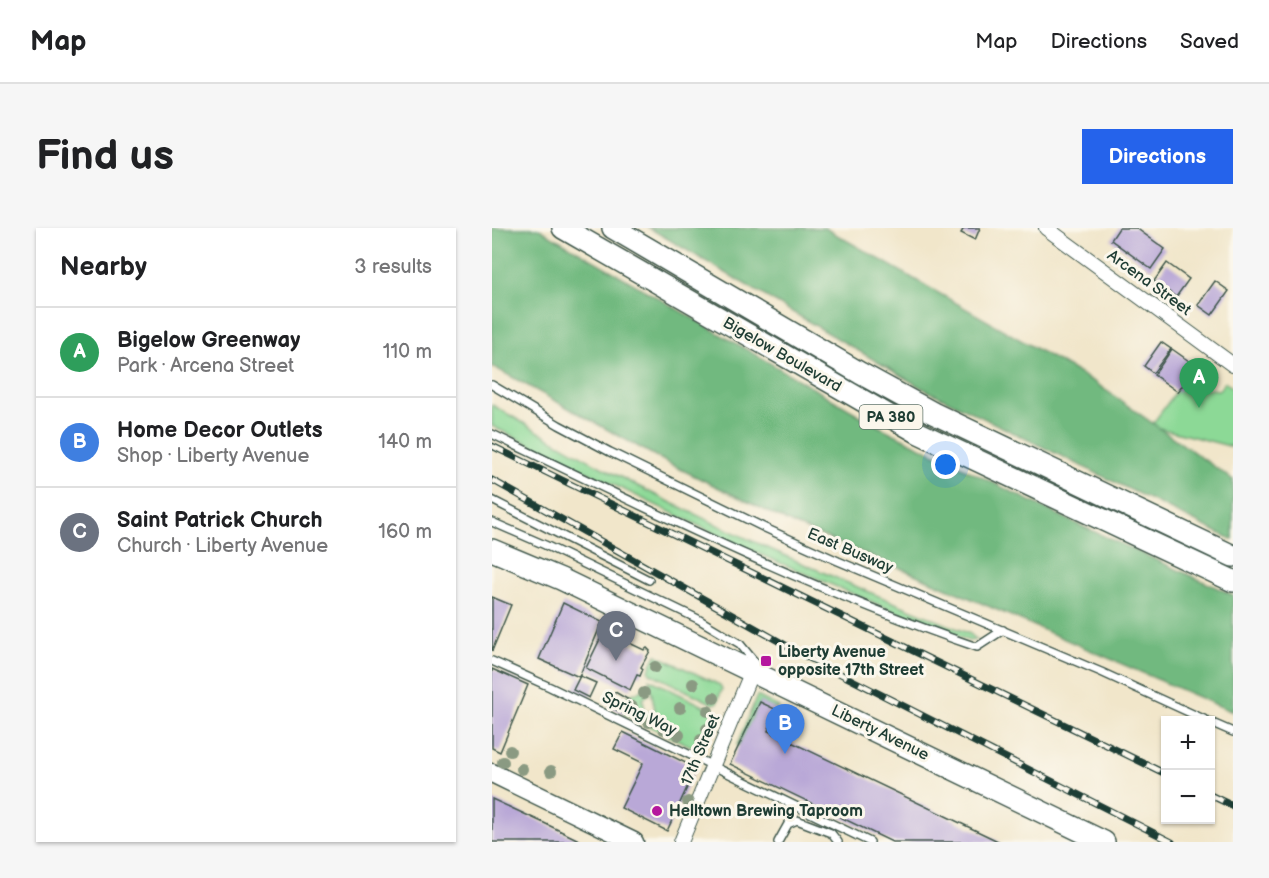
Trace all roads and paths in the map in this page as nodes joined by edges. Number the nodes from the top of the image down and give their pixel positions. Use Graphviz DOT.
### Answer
graph roads {
  1 [pos="563,228"];
  2 [pos="613,228"];
  3 [pos="1046,228"];
  4 [pos="1233,365"];
  5 [pos="492,385"];
  6 [pos="492,434"];
  7 [pos="492,500"];
  8 [pos="492,522"];
  9 [pos="492,550"];
  10 [pos="1233,556"];
  11 [pos="650,580"];
  12 [pos="1233,580"];
  13 [pos="1003,630"];
  14 [pos="492,661"];
  15 [pos="761,676"];
  16 [pos="1198,716"];
  17 [pos="1215,724"];
  18 [pos="1233,732"];
  19 [pos="713,765"];
  20 [pos="492,773"];
  21 [pos="634,842"];
  22 [pos="681,842"];
  23 [pos="778,842"];
  24 [pos="838,842"];
  25 [pos="870,842"];
  26 [pos="1104,842"];
  1 -- 12 [label="main road, Bigelow Boulevard / PA 380"];
  2 -- 10 [label="main road, Bigelow Boulevard / PA 380"];
  3 -- 4 [label="street, Arcena Street"];
  5 -- 13 [label="lane, East Busway"];
  6 -- 13 [label="lane"];
  7 -- 11 [label="lane"];
  8 -- 15 [label="lane"];
  9 -- 15 [label="main road, Liberty Avenue"];
  13 -- 16 [label="lane, East Busway"];
  14 -- 19 [label="lane, Spring Way"];
  15 -- 19 [label="street, 17th Street"];
  15 -- 26 [label="main road, Liberty Avenue"];
  17 -- 18 [label="lane, East Busway"];
  19 -- 22 [label="street, 17th Street"];
  19 -- 25 [label="lane, Spring Way"];
  20 -- 21 [label="street"];
  23 -- 24 [label="lane"];
}
